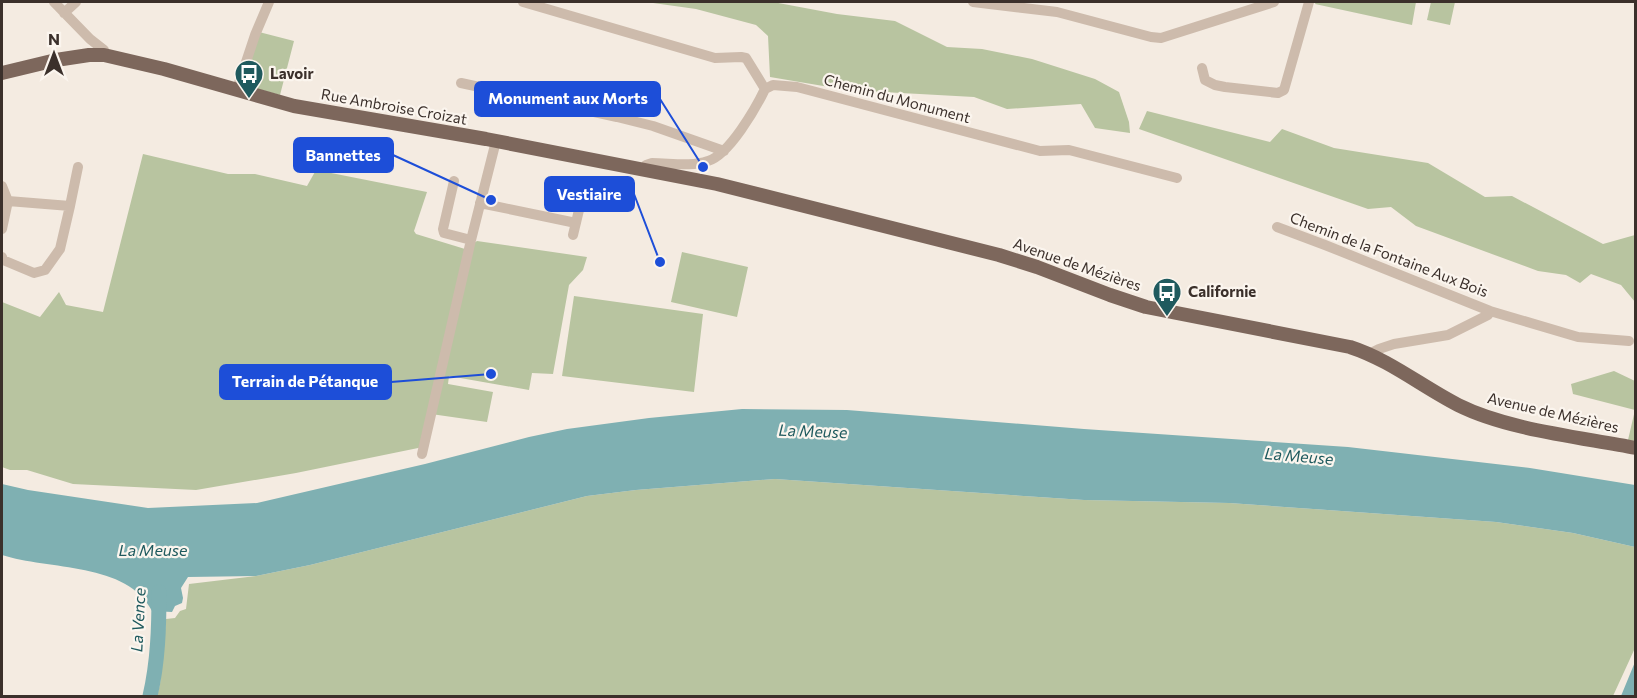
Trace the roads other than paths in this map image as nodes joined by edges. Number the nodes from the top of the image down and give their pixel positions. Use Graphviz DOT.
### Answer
graph roads {
  1 [pos="54,2"];
  2 [pos="76,2"];
  3 [pos="269,2"];
  4 [pos="523,2"];
  5 [pos="973,2"];
  6 [pos="1274,2"];
  7 [pos="1309,2"];
  8 [pos="64,13"];
  9 [pos="104,55"];
  10 [pos="1202,68"];
  11 [pos="2,73"];
  12 [pos="461,83"];
  13 [pos="237,89"];
  14 [pos="765,89"];
  15 [pos="496,141"];
  16 [pos="724,151"];
  17 [pos="78,167"];
  18 [pos="645,169"];
  19 [pos="1177,178"];
  20 [pos="454,181"];
  21 [pos="2,186"];
  22 [pos="8,201"];
  23 [pos="480,203"];
  24 [pos="70,206"];
  25 [pos="579,210"];
  26 [pos="576,223"];
  27 [pos="1277,227"];
  28 [pos="2,229"];
  29 [pos="573,235"];
  30 [pos="471,240"];
  31 [pos="2,257"];
  32 [pos="1491,311"];
  33 [pos="1629,341"];
  34 [pos="1369,354"];
  35 [pos="1632,448"];
  36 [pos="422,454"];
  1 -- 8 [label="street"];
  2 -- 8 [label="street"];
  3 -- 13 [label="street"];
  4 -- 14 [label="street"];
  5 -- 6 [label="street"];
  7 -- 10 [label="street"];
  8 -- 9 [label="street"];
  9 -- 11 [label="main road"];
  9 -- 13 [label="main road, Rue Ambroise Croizat"];
  12 -- 16 [label="street"];
  13 -- 15 [label="main road, Rue Ambroise Croizat"];
  14 -- 16 [label="street"];
  14 -- 19 [label="street, Chemin du Monument"];
  15 -- 18 [label="main road, Rue Ambroise Croizat"];
  15 -- 23 [label="street"];
  16 -- 18 [label="street"];
  17 -- 24 [label="street"];
  18 -- 34 [label="main road, Avenue de Mézières"];
  20 -- 30 [label="street"];
  21 -- 22 [label="street"];
  22 -- 24 [label="street"];
  22 -- 28 [label="street"];
  23 -- 26 [label="street"];
  23 -- 30 [label="street"];
  24 -- 31 [label="street"];
  25 -- 26 [label="street"];
  26 -- 29 [label="street"];
  27 -- 32 [label="street, Chemin de la Fontaine Aux Bois"];
  30 -- 36 [label="street"];
  32 -- 33 [label="street, Chemin de la Fontaine Aux Bois"];
  32 -- 34 [label="street, Chemin de la Fontaine Aux Bois"];
  34 -- 35 [label="main road, Avenue de Mézières"];
}
